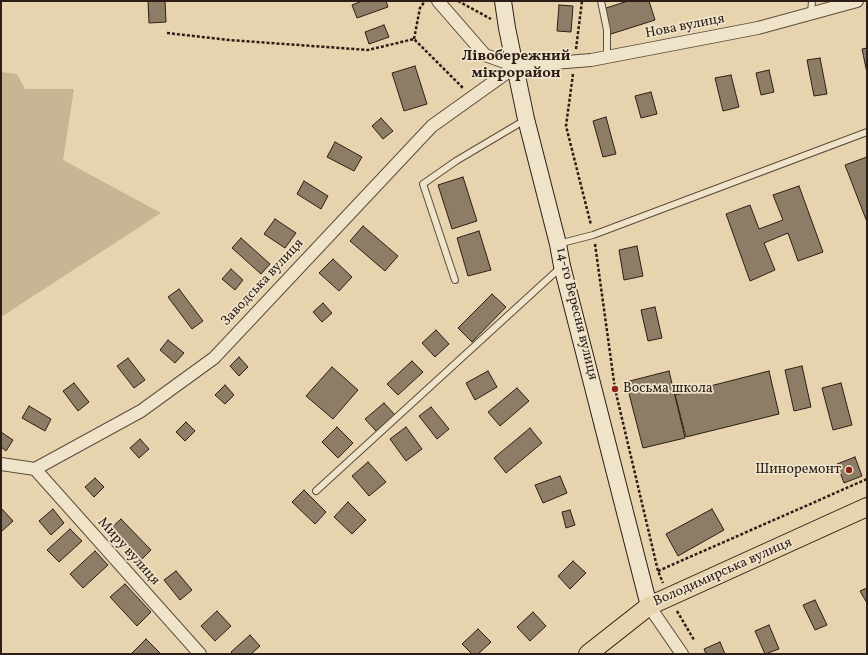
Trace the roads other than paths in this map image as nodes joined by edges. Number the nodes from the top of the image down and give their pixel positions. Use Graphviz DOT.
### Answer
graph roads {
  1 [pos="438,1"];
  2 [pos="503,1"];
  3 [pos="601,1"];
  4 [pos="812,1"];
  5 [pos="857,1"];
  6 [pos="811,13"];
  7 [pos="607,57"];
  8 [pos="516,66"];
  9 [pos="526,119"];
  10 [pos="867,132"];
  11 [pos="558,244"];
  12 [pos="562,266"];
  13 [pos="455,280"];
  14 [pos="1,464"];
  15 [pos="35,469"];
  16 [pos="316,491"];
  17 [pos="867,507"];
  18 [pos="649,606"];
  19 [pos="200,654"];
  20 [pos="588,654"];
  21 [pos="682,654"];
  1 -- 8 [label="street"];
  2 -- 8 [label="main road, 14-го Вересня вулиця"];
  3 -- 7 [label="lane"];
  4 -- 6 [label="lane"];
  5 -- 6 [label="street, Нова вулиця"];
  6 -- 7 [label="street, Нова вулиця"];
  7 -- 8 [label="street, Нова вулиця"];
  8 -- 9 [label="main road, 14-го Вересня вулиця"];
  8 -- 15 [label="street, Заводська вулиця"];
  9 -- 11 [label="main road, 14-го Вересня вулиця"];
  9 -- 13 [label="lane"];
  10 -- 11 [label="lane"];
  11 -- 12 [label="main road, 14-го Вересня вулиця"];
  12 -- 16 [label="lane"];
  12 -- 18 [label="main road, 14-го Вересня вулиця"];
  14 -- 15 [label="street"];
  15 -- 19 [label="street, Миру вулиця"];
  17 -- 18 [label="main road, Володимирська вулиця"];
  18 -- 20 [label="main road, Володимирська вулиця"];
  18 -- 21 [label="street, 14-го Вересня вулиця"];
}
